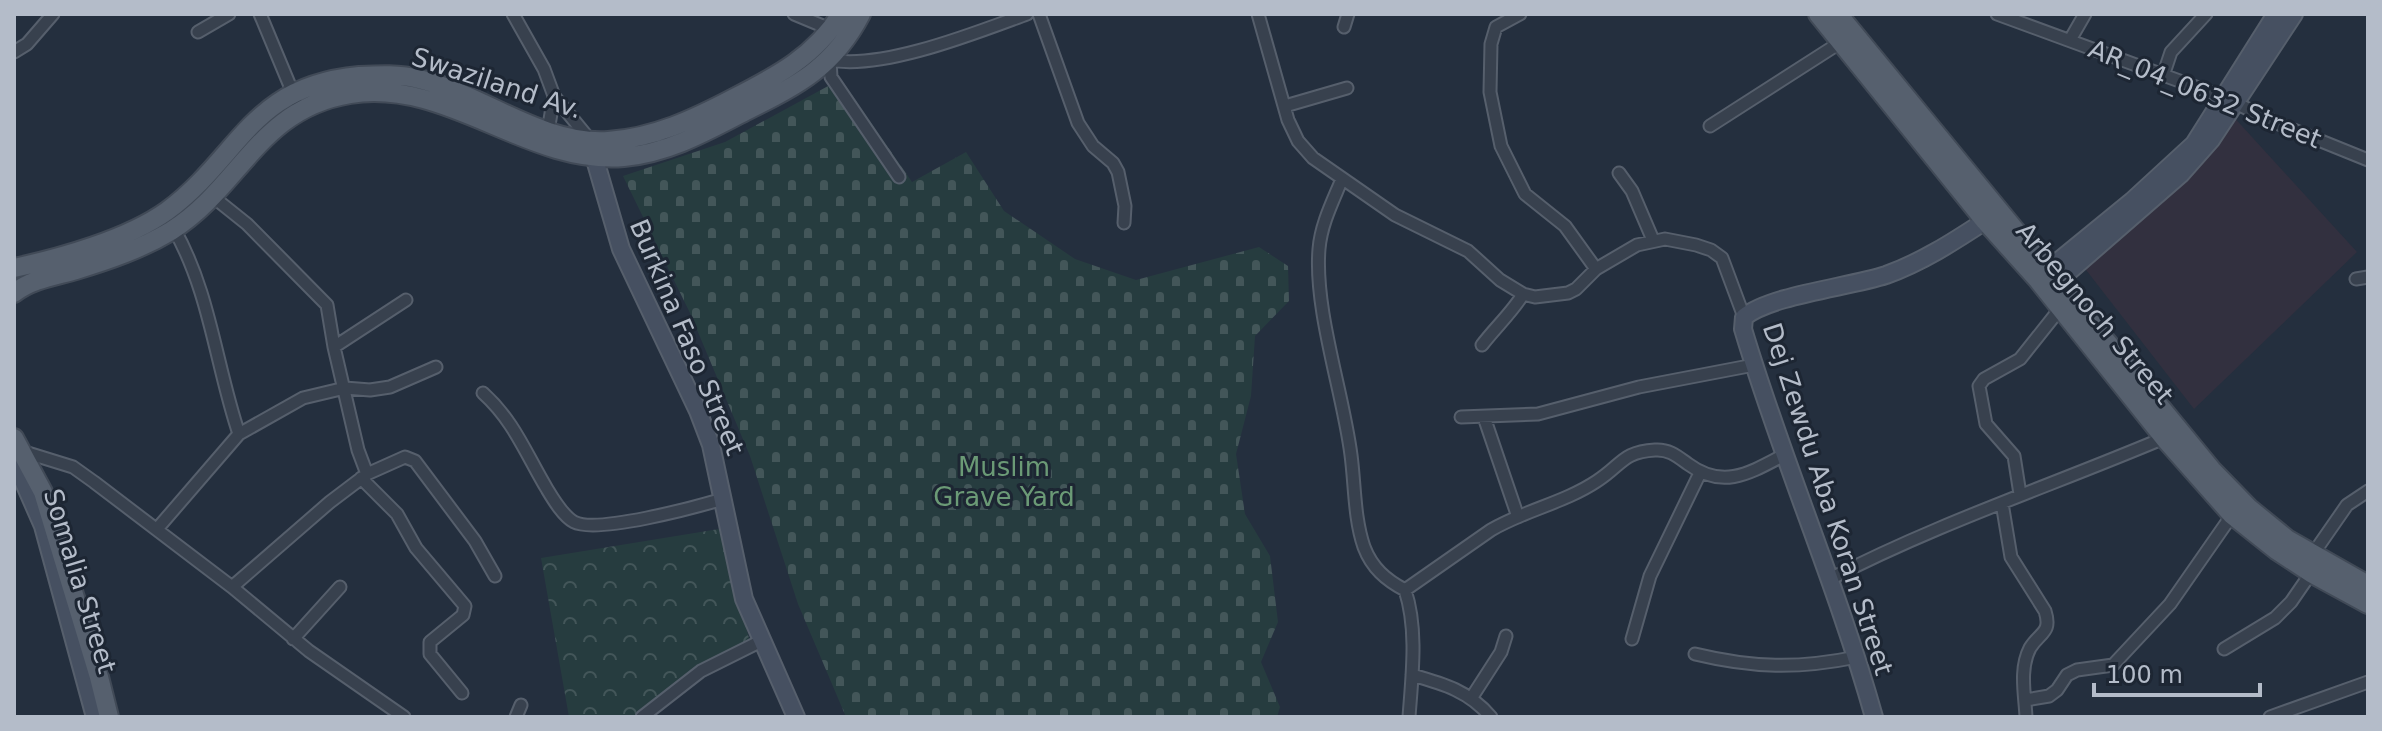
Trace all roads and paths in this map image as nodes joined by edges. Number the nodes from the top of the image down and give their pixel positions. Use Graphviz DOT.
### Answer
graph roads {
  1 [pos="53,14"];
  2 [pos="229,14"];
  3 [pos="260,14"];
  4 [pos="513,14"];
  5 [pos="794,14"];
  6 [pos="861,14"];
  7 [pos="1027,14"];
  8 [pos="1039,14"];
  9 [pos="1258,14"];
  10 [pos="1348,14"];
  11 [pos="1520,14"];
  12 [pos="1818,14"];
  13 [pos="1838,14"];
  14 [pos="1997,14"];
  15 [pos="2206,14"];
  16 [pos="2276,14"];
  17 [pos="2294,14"];
  18 [pos="2080,16"];
  19 [pos="836,22"];
  20 [pos="1344,27"];
  21 [pos="198,32"];
  22 [pos="2070,40"];
  23 [pos="1841,42"];
  24 [pos="14,52"];
  25 [pos="830,60"];
  26 [pos="2163,76"];
  27 [pos="1347,88"];
  28 [pos="554,96"];
  29 [pos="2230,101"];
  30 [pos="296,102"];
  31 [pos="1285,106"];
  32 [pos="1710,126"];
  33 [pos="548,131"];
  34 [pos="591,148"];
  35 [pos="2368,160"];
  36 [pos="1619,173"];
  37 [pos="899,177"];
  38 [pos="1342,179"];
  39 [pos="212,196"];
  40 [pos="1985,221"];
  41 [pos="1124,223"];
  42 [pos="174,229"];
  43 [pos="1653,240"];
  44 [pos="14,268"];
  45 [pos="1596,269"];
  46 [pos="2047,280"];
  47 [pos="14,293"];
  48 [pos="1523,294"];
  49 [pos="406,300"];
  50 [pos="2059,310"];
  51 [pos="1744,317"];
  52 [pos="1482,345"];
  53 [pos="334,347"];
  54 [pos="1754,365"];
  55 [pos="436,367"];
  56 [pos="345,388"];
  57 [pos="483,393"];
  58 [pos="1461,417"];
  59 [pos="1484,417"];
  60 [pos="239,434"];
  61 [pos="2164,438"];
  62 [pos="16,449"];
  63 [pos="1784,455"];
  64 [pos="1700,473"];
  65 [pos="364,476"];
  66 [pos="2368,491"];
  67 [pos="2020,494"];
  68 [pos="723,499"];
  69 [pos="2002,503"];
  70 [pos="2232,515"];
  71 [pos="1518,517"];
  72 [pos="157,529"];
  73 [pos="2312,564"];
  74 [pos="495,576"];
  75 [pos="1830,579"];
  76 [pos="2368,585"];
  77 [pos="232,587"];
  78 [pos="340,587"];
  79 [pos="1405,590"];
  80 [pos="2368,604"];
  81 [pos="1506,636"];
  82 [pos="293,639"];
  83 [pos="1632,639"];
  84 [pos="761,641"];
  85 [pos="2224,649"];
  86 [pos="1695,654"];
  87 [pos="1857,657"];
  88 [pos="1412,675"];
  89 [pos="2368,682"];
  90 [pos="462,693"];
  91 [pos="1472,697"];
  92 [pos="2026,700"];
  93 [pos="521,705"];
  94 [pos="388,713"];
  95 [pos="95,717"];
  96 [pos="109,717"];
  97 [pos="404,717"];
  98 [pos="516,717"];
  99 [pos="642,717"];
  100 [pos="796,717"];
  101 [pos="1409,717"];
  102 [pos="1491,717"];
  103 [pos="1874,717"];
  104 [pos="2026,717"];
  105 [pos="2270,717"];
  1 -- 24 [label="street"];
  2 -- 21 [label="street"];
  3 -- 30 [label="street"];
  4 -- 28 [label="street"];
  5 -- 19 [label="street"];
  6 -- 25 [label="main road, Swaziland Av."];
  7 -- 25 [label="street"];
  8 -- 41 [label="street"];
  9 -- 31 [label="street"];
  10 -- 20 [label="street"];
  11 -- 45 [label="street"];
  12 -- 23 [label="main road, Arbegnoch Street"];
  13 -- 46 [label="main road, Arbegnoch Street"];
  14 -- 22 [label="street, AR_04_0632 Street"];
  15 -- 26 [label="street"];
  16 -- 29 [label="main road"];
  17 -- 29 [label="main road"];
  18 -- 22 [label="street"];
  19 -- 34 [label="main road, Swaziland Av."];
  22 -- 26 [label="street, AR_04_0632 Street"];
  23 -- 32 [label="street"];
  23 -- 40 [label="main road, Arbegnoch Street"];
  25 -- 34 [label="main road, Swaziland Av."];
  25 -- 37 [label="street"];
  26 -- 29 [label="street, AR_04_0632 Street"];
  27 -- 31 [label="street"];
  28 -- 33 [label="street"];
  28 -- 34 [label="street"];
  29 -- 35 [label="street, AR_04_0632 Street"];
  29 -- 46 [label="main road"];
  30 -- 33 [label="main road, Swaziland Av."];
  30 -- 34 [label="main road, Swaziland Av."];
  30 -- 39 [label="main road, Swaziland Av."];
  30 -- 44 [label="main road, Swaziland Av."];
  31 -- 38 [label="street"];
  33 -- 34 [label="main road, Swaziland Av."];
  34 -- 68 [label="main road, Burkina Faso Street"];
  36 -- 43 [label="street"];
  38 -- 48 [label="street"];
  38 -- 79 [label="street"];
  39 -- 42 [label="main road, Swaziland Av."];
  39 -- 53 [label="street"];
  40 -- 46 [label="main road, Arbegnoch Street"];
  40 -- 51 [label="main road, Dej Zewdu Aba Koran Street"];
  42 -- 47 [label="main road, Swaziland Av."];
  42 -- 60 [label="street"];
  43 -- 45 [label="street"];
  43 -- 51 [label="street"];
  45 -- 48 [label="street"];
  46 -- 50 [label="main road, Arbegnoch Street"];
  46 -- 73 [label="main road, Arbegnoch Street"];
  48 -- 52 [label="street"];
  49 -- 53 [label="street"];
  50 -- 61 [label="main road, Arbegnoch Street"];
  50 -- 67 [label="street"];
  51 -- 54 [label="main road, Dej Zewdu Aba Koran Street"];
  53 -- 56 [label="street"];
  54 -- 59 [label="street"];
  54 -- 63 [label="main road, Dej Zewdu Aba Koran Street"];
  55 -- 56 [label="street"];
  56 -- 60 [label="street"];
  56 -- 65 [label="street"];
  57 -- 68 [label="street"];
  58 -- 59 [label="street"];
  59 -- 71 [label="street"];
  60 -- 72 [label="street"];
  61 -- 67 [label="street"];
  61 -- 70 [label="main road, Arbegnoch Street"];
  62 -- 72 [label="street"];
  62 -- 95 [label="main road, Somalia Street"];
  62 -- 96 [label="main road"];
  63 -- 64 [label="street"];
  63 -- 75 [label="main road, Dej Zewdu Aba Koran Street"];
  64 -- 71 [label="street"];
  64 -- 83 [label="street"];
  65 -- 74 [label="street"];
  65 -- 77 [label="street"];
  65 -- 90 [label="street"];
  66 -- 73 [label="street"];
  67 -- 69 [label="street"];
  68 -- 84 [label="main road, Burkina Faso Street"];
  69 -- 75 [label="street"];
  69 -- 92 [label="street"];
  70 -- 73 [label="main road, Arbegnoch Street"];
  70 -- 92 [label="street"];
  71 -- 79 [label="street"];
  72 -- 77 [label="street"];
  73 -- 76 [label="main road, Arbegnoch Street"];
  73 -- 80 [label="main road, Arbegnoch Street"];
  73 -- 85 [label="street"];
  75 -- 87 [label="main road, Dej Zewdu Aba Koran Street"];
  77 -- 82 [label="street"];
  78 -- 82 [label="street"];
  79 -- 88 [label="street"];
  81 -- 91 [label="street"];
  82 -- 94 [label="street"];
  84 -- 99 [label="street"];
  84 -- 100 [label="main road, Burkina Faso Street"];
  86 -- 87 [label="street"];
  87 -- 103 [label="main road, Dej Zewdu Aba Koran Street"];
  88 -- 91 [label="street"];
  88 -- 101 [label="street"];
  89 -- 105 [label="street"];
  91 -- 102 [label="street"];
  92 -- 104 [label="street"];
  93 -- 98 [label="street"];
  94 -- 97 [label="street"];
}
